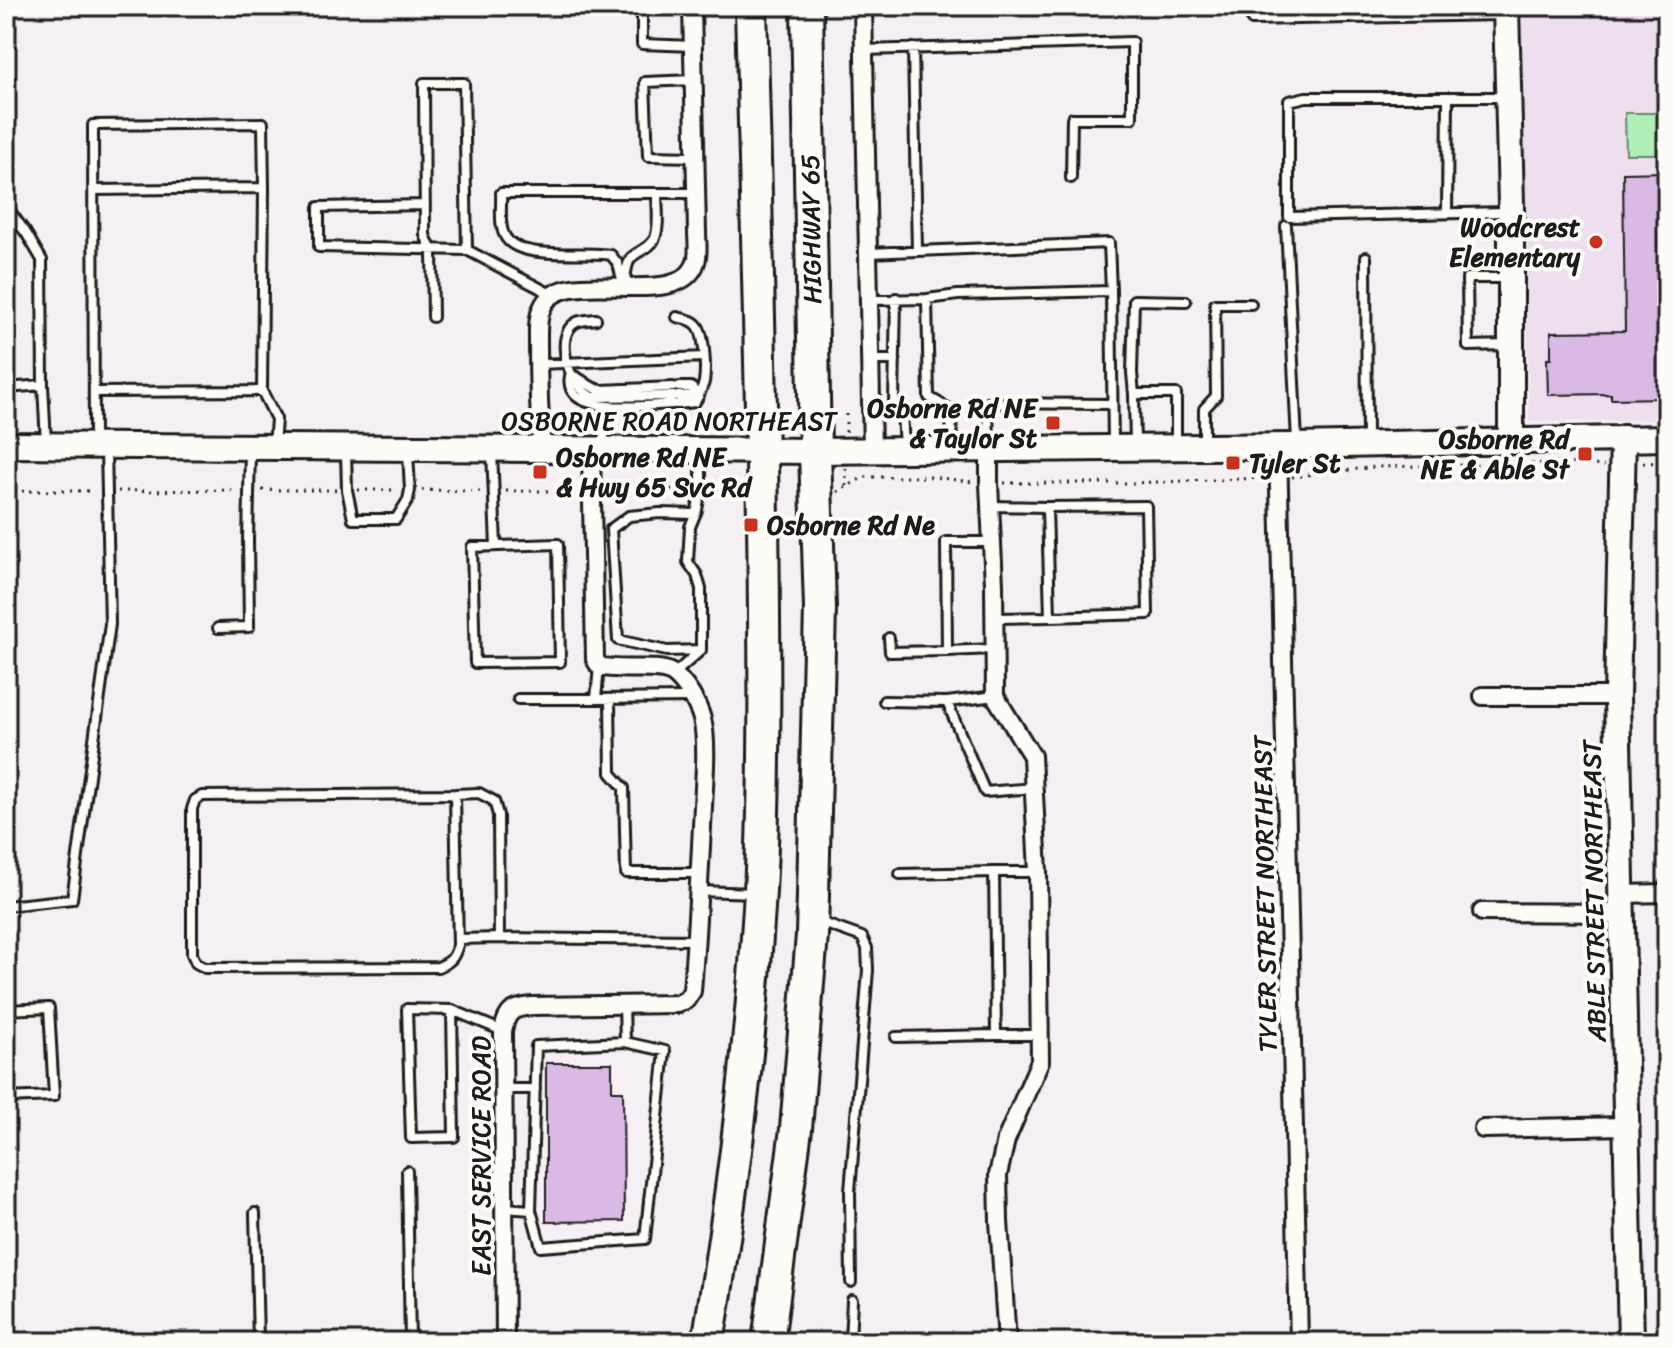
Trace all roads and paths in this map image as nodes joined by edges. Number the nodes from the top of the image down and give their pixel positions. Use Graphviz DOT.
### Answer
graph roads {
  1 [pos="642,6"];
  2 [pos="692,6"];
  3 [pos="751,6"];
  4 [pos="807,6"];
  5 [pos="863,6"];
  6 [pos="934,6"];
  7 [pos="1010,6"];
  8 [pos="1506,10"];
  9 [pos="1252,20"];
  10 [pos="693,46"];
  11 [pos="913,48"];
  12 [pos="864,50"];
  13 [pos="694,80"];
  14 [pos="1448,97"];
  15 [pos="1508,97"];
  16 [pos="696,157"];
  17 [pos="1071,178"];
  18 [pos="264,188"];
  19 [pos="94,190"];
  20 [pos="657,193"];
  21 [pos="696,193"];
  22 [pos="425,205"];
  23 [pos="6,206"];
  24 [pos="1447,212"];
  25 [pos="1511,212"];
  26 [pos="1286,226"];
  27 [pos="467,250"];
  28 [pos="432,251"];
  29 [pos="917,251"];
  30 [pos="868,253"];
  31 [pos="612,256"];
  32 [pos="634,256"];
  33 [pos="1366,257"];
  34 [pos="1511,278"];
  35 [pos="624,287"];
  36 [pos="1111,291"];
  37 [pos="551,294"];
  38 [pos="896,298"];
  39 [pos="927,299"];
  40 [pos="869,300"];
  41 [pos="1186,301"];
  42 [pos="1251,304"];
  43 [pos="433,317"];
  44 [pos="677,317"];
  45 [pos="596,319"];
  46 [pos="1511,345"];
  47 [pos="704,357"];
  48 [pos="871,360"];
  49 [pos="895,360"];
  50 [pos="567,363"];
  51 [pos="538,364"];
  52 [pos="570,375"];
  53 [pos="43,385"];
  54 [pos="6,388"];
  55 [pos="262,391"];
  56 [pos="94,392"];
  57 [pos="871,394"];
  58 [pos="1134,394"];
  59 [pos="895,395"];
  60 [pos="676,396"];
  61 [pos="1112,404"];
  62 [pos="604,406"];
  63 [pos="1623,438"];
  64 [pos="1667,438"];
  65 [pos="1512,441"];
  66 [pos="46,444"];
  67 [pos="1367,444"];
  68 [pos="6,445"];
  69 [pos="100,445"];
  70 [pos="262,446"];
  71 [pos="1287,446"];
  72 [pos="345,447"];
  73 [pos="408,447"];
  74 [pos="1124,447"];
  75 [pos="1176,447"];
  76 [pos="1204,447"];
  77 [pos="492,448"];
  78 [pos="989,448"];
  79 [pos="542,449"];
  80 [pos="597,449"];
  81 [pos="952,449"];
  82 [pos="701,450"];
  83 [pos="872,450"];
  84 [pos="904,450"];
  85 [pos="763,451"];
  86 [pos="815,451"];
  87 [pos="991,506"];
  88 [pos="1047,507"];
  89 [pos="695,514"];
  90 [pos="992,542"];
  91 [pos="496,546"];
  92 [pos="593,555"];
  93 [pos="614,556"];
  94 [pos="1050,617"];
  95 [pos="994,618"];
  96 [pos="218,628"];
  97 [pos="889,638"];
  98 [pos="994,649"];
  99 [pos="701,650"];
  100 [pos="947,651"];
  101 [pos="599,666"];
  102 [pos="674,674"];
  103 [pos="995,696"];
  104 [pos="1483,696"];
  105 [pos="1617,696"];
  106 [pos="692,698"];
  107 [pos="518,699"];
  108 [pos="596,699"];
  109 [pos="610,699"];
  110 [pos="884,701"];
  111 [pos="947,702"];
  112 [pos="1034,788"];
  113 [pos="455,794"];
  114 [pos="994,872"];
  115 [pos="1038,872"];
  116 [pos="700,873"];
  117 [pos="900,874"];
  118 [pos="699,891"];
  119 [pos="760,893"];
  120 [pos="1667,893"];
  121 [pos="1622,903"];
  122 [pos="6,906"];
  123 [pos="1482,912"];
  124 [pos="813,919"];
  125 [pos="499,938"];
  126 [pos="458,939"];
  127 [pos="696,940"];
  128 [pos="624,1005"];
  129 [pos="6,1010"];
  130 [pos="452,1010"];
  131 [pos="503,1031"];
  132 [pos="996,1035"];
  133 [pos="1040,1035"];
  134 [pos="896,1037"];
  135 [pos="625,1042"];
  136 [pos="503,1089"];
  137 [pos="535,1089"];
  138 [pos="6,1098"];
  139 [pos="1627,1126"];
  140 [pos="1483,1129"];
  141 [pos="407,1171"];
  142 [pos="505,1208"];
  143 [pos="531,1210"];
  144 [pos="255,1213"];
  145 [pos="851,1282"];
  146 [pos="852,1300"];
  147 [pos="258,1342"];
  148 [pos="410,1342"];
  149 [pos="505,1342"];
  150 [pos="708,1342"];
  151 [pos="768,1342"];
  152 [pos="850,1342"];
  153 [pos="1007,1342"];
  154 [pos="1299,1342"];
  155 [pos="1631,1342"];
  1 -- 10 [label="lane"];
  2 -- 10 [label="street"];
  3 -- 85 [label="highway, HIGHWAY 65"];
  4 -- 86 [label="highway, HIGHWAY 65"];
  5 -- 12 [label="street"];
  6 -- 7 [label="lane"];
  8 -- 9 [label="lane"];
  8 -- 15 [label="street"];
  10 -- 13 [label="street"];
  11 -- 12 [label="lane"];
  11 -- 17 [label="lane"];
  11 -- 29 [label="lane"];
  12 -- 30 [label="street"];
  13 -- 16 [label="street"];
  13 -- 16 [label="lane"];
  14 -- 15 [label="lane"];
  14 -- 24 [label="lane"];
  14 -- 24 [label="lane"];
  15 -- 25 [label="street"];
  16 -- 21 [label="street"];
  18 -- 19 [label="lane"];
  18 -- 19 [label="lane"];
  18 -- 55 [label="lane"];
  19 -- 56 [label="lane"];
  20 -- 21 [label="lane"];
  20 -- 31 [label="lane"];
  20 -- 32 [label="lane"];
  21 -- 35 [label="street"];
  22 -- 27 [label="lane"];
  22 -- 28 [label="lane"];
  22 -- 28 [label="lane"];
  23 -- 53 [label="lane"];
  24 -- 25 [label="lane"];
  25 -- 34 [label="street"];
  26 -- 71 [label="lane"];
  27 -- 28 [label="lane"];
  27 -- 37 [label="lane"];
  28 -- 43 [label="lane"];
  29 -- 30 [label="lane"];
  29 -- 36 [label="lane"];
  30 -- 40 [label="street"];
  31 -- 32 [label="lane"];
  31 -- 35 [label="lane"];
  32 -- 35 [label="lane"];
  33 -- 67 [label="lane"];
  34 -- 46 [label="street"];
  34 -- 46 [label="lane"];
  35 -- 37 [label="street"];
  36 -- 39 [label="lane"];
  36 -- 61 [label="lane"];
  37 -- 51 [label="street"];
  38 -- 39 [label="lane"];
  38 -- 40 [label="lane"];
  38 -- 49 [label="lane"];
  39 -- 81 [label="lane"];
  40 -- 48 [label="street"];
  41 -- 58 [label="lane"];
  42 -- 76 [label="lane"];
  44 -- 47 [label="lane"];
  45 -- 50 [label="lane"];
  46 -- 65 [label="street"];
  47 -- 50 [label="lane"];
  47 -- 60 [label="lane"];
  48 -- 49 [label="lane"];
  48 -- 57 [label="street"];
  49 -- 59 [label="lane"];
  50 -- 51 [label="lane"];
  50 -- 52 [label="lane"];
  51 -- 79 [label="street"];
  52 -- 60 [label="lane"];
  52 -- 62 [label="lane"];
  53 -- 54 [label="lane"];
  53 -- 66 [label="lane"];
  55 -- 56 [label="lane"];
  55 -- 70 [label="lane"];
  56 -- 69 [label="lane"];
  57 -- 59 [label="lane"];
  57 -- 83 [label="street"];
  58 -- 74 [label="lane"];
  58 -- 75 [label="lane"];
  59 -- 84 [label="lane"];
  60 -- 62 [label="lane"];
  61 -- 74 [label="lane"];
  61 -- 78 [label="lane"];
  62 -- 80 [label="lane"];
  63 -- 64 [label="street, OSBORNE ROAD NORTHEAST"];
  63 -- 65 [label="street, OSBORNE ROAD NORTHEAST"];
  63 -- 105 [label="street, ABLE STREET NORTHEAST"];
  65 -- 67 [label="street, OSBORNE ROAD NORTHEAST"];
  66 -- 68 [label="street, OSBORNE ROAD NORTHEAST"];
  66 -- 69 [label="street, OSBORNE ROAD NORTHEAST"];
  67 -- 71 [label="street, OSBORNE ROAD NORTHEAST"];
  69 -- 70 [label="street, OSBORNE ROAD NORTHEAST"];
  69 -- 122 [label="lane"];
  70 -- 72 [label="street, OSBORNE ROAD NORTHEAST"];
  70 -- 96 [label="lane"];
  71 -- 76 [label="street, OSBORNE ROAD NORTHEAST"];
  71 -- 154 [label="street, TYLER STREET NORTHEAST"];
  72 -- 73 [label="street, OSBORNE ROAD NORTHEAST"];
  72 -- 73 [label="lane"];
  73 -- 77 [label="street, OSBORNE ROAD NORTHEAST"];
  74 -- 75 [label="street, OSBORNE ROAD NORTHEAST"];
  74 -- 78 [label="street, OSBORNE ROAD NORTHEAST"];
  75 -- 76 [label="street, OSBORNE ROAD NORTHEAST"];
  77 -- 79 [label="street, OSBORNE ROAD NORTHEAST"];
  77 -- 91 [label="lane"];
  78 -- 81 [label="street, OSBORNE ROAD NORTHEAST"];
  78 -- 87 [label="street"];
  79 -- 80 [label="street, OSBORNE ROAD NORTHEAST"];
  80 -- 82 [label="street, OSBORNE ROAD NORTHEAST"];
  80 -- 92 [label="street"];
  81 -- 84 [label="street, OSBORNE ROAD NORTHEAST"];
  82 -- 85 [label="street, OSBORNE ROAD NORTHEAST"];
  82 -- 89 [label="lane"];
  83 -- 84 [label="street, OSBORNE ROAD NORTHEAST"];
  83 -- 86 [label="street, OSBORNE ROAD NORTHEAST"];
  85 -- 86 [label="street, OSBORNE ROAD NORTHEAST"];
  85 -- 119 [label="highway, HIGHWAY 65"];
  86 -- 124 [label="highway, HIGHWAY 65"];
  87 -- 88 [label="lane"];
  87 -- 90 [label="street"];
  88 -- 94 [label="lane"];
  88 -- 94 [label="lane"];
  89 -- 93 [label="lane"];
  89 -- 99 [label="lane"];
  90 -- 95 [label="street"];
  90 -- 100 [label="lane"];
  91 -- 91 [label="lane"];
  92 -- 93 [label="lane"];
  92 -- 101 [label="street"];
  93 -- 99 [label="lane"];
  94 -- 95 [label="lane"];
  95 -- 98 [label="street"];
  97 -- 100 [label="lane"];
  98 -- 100 [label="lane"];
  98 -- 103 [label="street"];
  99 -- 102 [label="lane"];
  101 -- 102 [label="street"];
  101 -- 108 [label="lane"];
  102 -- 106 [label="street, EAST SERVICE ROAD"];
  103 -- 111 [label="lane"];
  103 -- 112 [label="street"];
  104 -- 105 [label="street"];
  105 -- 121 [label="street, ABLE STREET NORTHEAST"];
  106 -- 109 [label="lane"];
  106 -- 116 [label="street, EAST SERVICE ROAD"];
  107 -- 108 [label="lane"];
  108 -- 109 [label="lane"];
  109 -- 116 [label="lane"];
  110 -- 111 [label="lane"];
  111 -- 112 [label="lane"];
  112 -- 115 [label="street"];
  113 -- 125 [label="lane"];
  113 -- 126 [label="lane"];
  113 -- 126 [label="lane"];
  114 -- 115 [label="lane"];
  114 -- 117 [label="lane"];
  114 -- 132 [label="lane"];
  115 -- 133 [label="street"];
  116 -- 118 [label="street, EAST SERVICE ROAD"];
  118 -- 119 [label="lane"];
  118 -- 127 [label="street, EAST SERVICE ROAD"];
  119 -- 150 [label="highway, HIGHWAY 65"];
  120 -- 121 [label="street"];
  121 -- 123 [label="street"];
  121 -- 139 [label="street, ABLE STREET NORTHEAST"];
  124 -- 145 [label="lane"];
  124 -- 151 [label="highway, HIGHWAY 65"];
  125 -- 126 [label="lane"];
  125 -- 127 [label="lane"];
  127 -- 128 [label="street, EAST SERVICE ROAD"];
  128 -- 131 [label="street, EAST SERVICE ROAD"];
  128 -- 135 [label="lane"];
  129 -- 138 [label="lane"];
  130 -- 130 [label="lane"];
  130 -- 131 [label="lane"];
  131 -- 136 [label="street, EAST SERVICE ROAD"];
  132 -- 133 [label="lane"];
  132 -- 134 [label="lane"];
  133 -- 153 [label="street"];
  135 -- 137 [label="lane"];
  135 -- 143 [label="lane"];
  136 -- 137 [label="lane"];
  136 -- 142 [label="street, EAST SERVICE ROAD"];
  137 -- 143 [label="lane"];
  139 -- 140 [label="street"];
  139 -- 155 [label="street, ABLE STREET NORTHEAST"];
  141 -- 148 [label="lane"];
  142 -- 143 [label="lane"];
  142 -- 149 [label="street, EAST SERVICE ROAD"];
  144 -- 147 [label="lane"];
  146 -- 152 [label="lane"];
}
